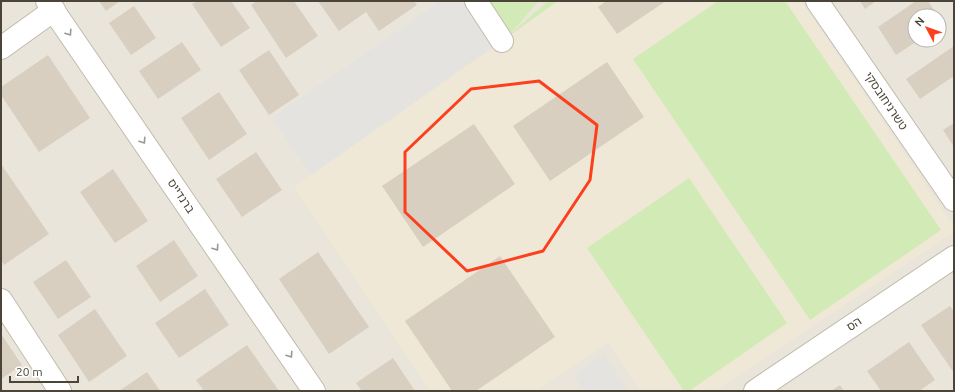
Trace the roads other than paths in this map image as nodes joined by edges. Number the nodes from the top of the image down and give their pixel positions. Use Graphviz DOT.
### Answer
graph roads {
  1 [pos="476,1"];
  2 [pos="817,1"];
  3 [pos="51,6"];
  4 [pos="502,40"];
  5 [pos="1,48"];
  6 [pos="954,200"];
  7 [pos="954,258"];
  8 [pos="1,300"];
  9 [pos="60,391"];
  10 [pos="314,391"];
  11 [pos="755,391"];
  1 -- 4 [label="street"];
  2 -- 6 [label="street, טשרניחובסקי"];
  3 -- 5 [label="street"];
  3 -- 10 [label="street, ברנדייס, one-way"];
  7 -- 11 [label="street, הס"];
  8 -- 9 [label="street"];
}
